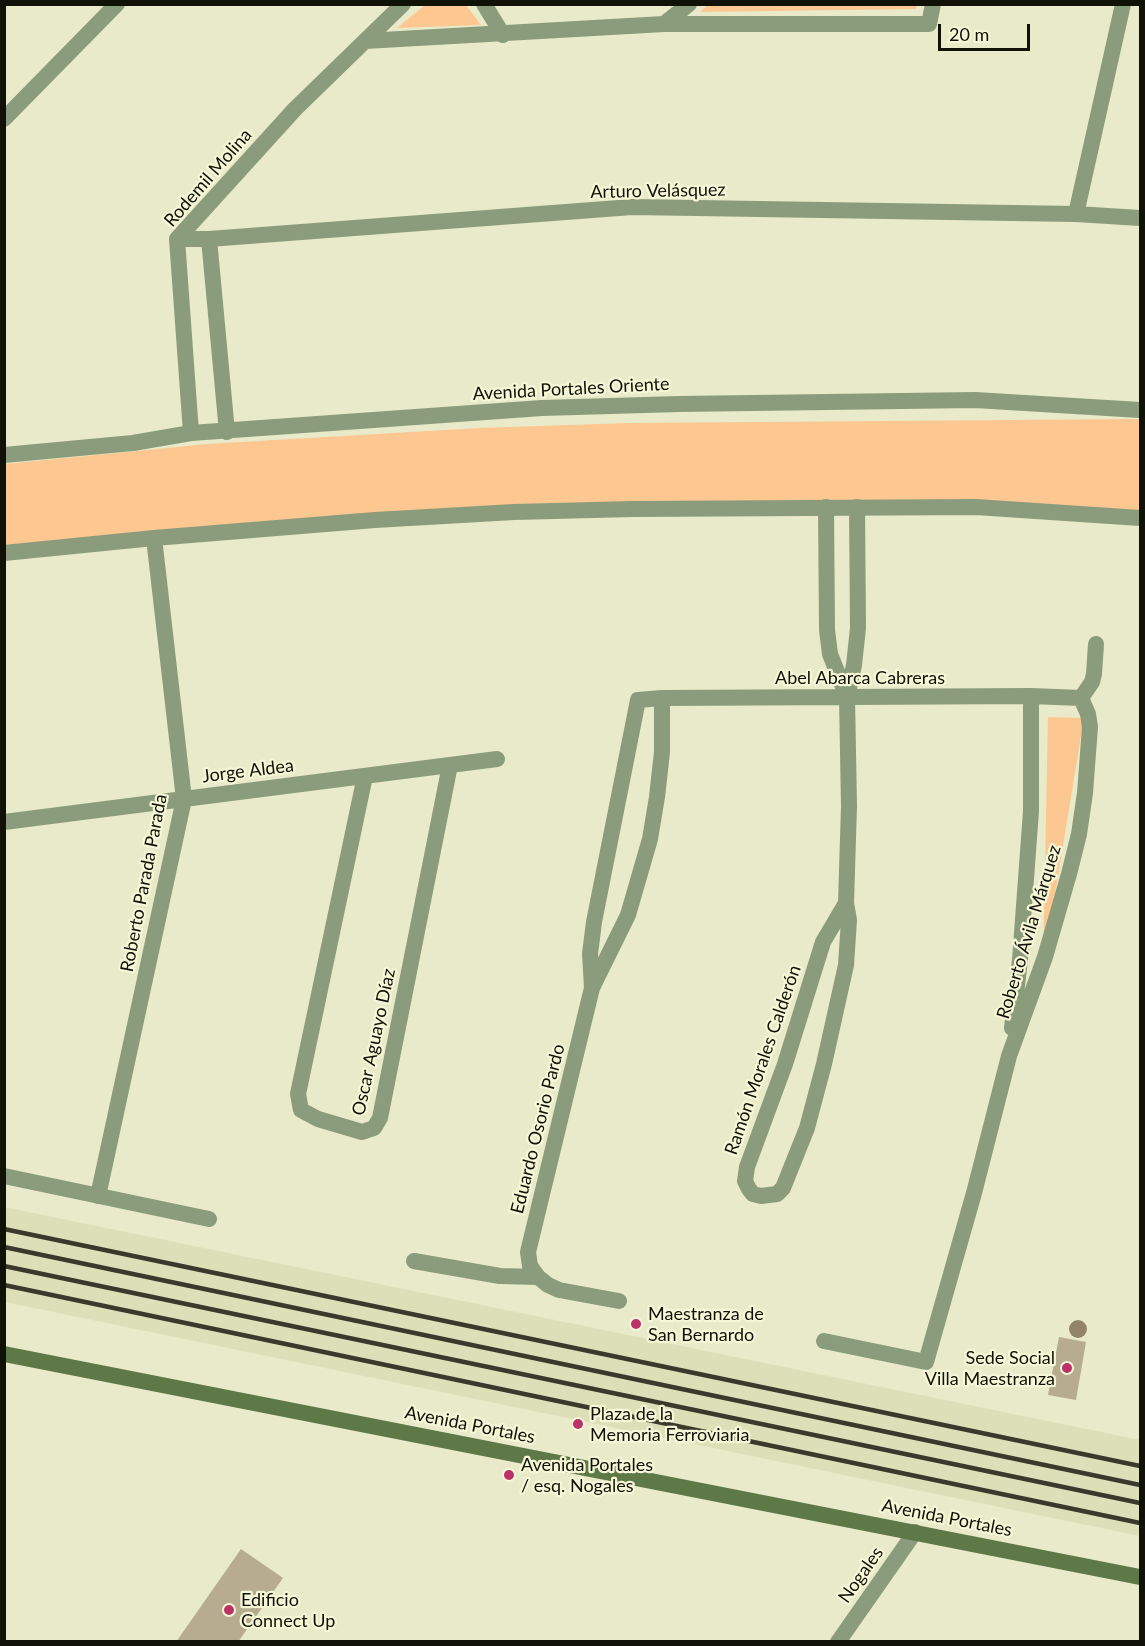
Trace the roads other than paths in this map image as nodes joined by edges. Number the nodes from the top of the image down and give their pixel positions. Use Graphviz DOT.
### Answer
graph roads {
  1 [pos="117,4"];
  2 [pos="403,4"];
  3 [pos="484,4"];
  4 [pos="689,4"];
  5 [pos="933,4"];
  6 [pos="1123,4"];
  7 [pos="664,24"];
  8 [pos="503,34"];
  9 [pos="365,40"];
  10 [pos="4,119"];
  11 [pos="1076,214"];
  12 [pos="1140,218"];
  13 [pos="177,239"];
  14 [pos="209,239"];
  15 [pos="1140,410"];
  16 [pos="227,432"];
  17 [pos="191,433"];
  18 [pos="4,455"];
  19 [pos="826,507"];
  20 [pos="857,507"];
  21 [pos="1140,518"];
  22 [pos="154,538"];
  23 [pos="4,553"];
  24 [pos="1096,644"];
  25 [pos="1031,696"];
  26 [pos="847,697"];
  27 [pos="662,698"];
  28 [pos="1081,698"];
  29 [pos="638,700"];
  30 [pos="496,759"];
  31 [pos="450,765"];
  32 [pos="365,776"];
  33 [pos="184,800"];
  34 [pos="4,822"];
  35 [pos="846,903"];
  36 [pos="592,988"];
  37 [pos="1009,1056"];
  38 [pos="4,1176"];
  39 [pos="98,1196"];
  40 [pos="209,1219"];
  41 [pos="414,1261"];
  42 [pos="538,1277"];
  43 [pos="619,1301"];
  44 [pos="824,1341"];
  45 [pos="4,1354"];
  46 [pos="915,1532"];
  47 [pos="1140,1577"];
  48 [pos="838,1641"];
  1 -- 10 [label="street"];
  2 -- 9 [label="street, Rodemil Molina"];
  3 -- 8 [label="street"];
  4 -- 7 [label="street"];
  5 -- 7 [label="street"];
  6 -- 11 [label="street"];
  7 -- 8 [label="street"];
  8 -- 9 [label="street"];
  9 -- 13 [label="street, Rodemil Molina"];
  11 -- 12 [label="street, Arturo Velásquez"];
  11 -- 14 [label="street, Arturo Velásquez"];
  13 -- 14 [label="street, Arturo Velásquez"];
  13 -- 17 [label="street, Rodemil Molina"];
  14 -- 16 [label="street"];
  15 -- 16 [label="street, Avenida Portales Oriente"];
  16 -- 17 [label="street, Avenida Portales Oriente"];
  17 -- 18 [label="street, Avenida Portales Oriente"];
  19 -- 20 [label="street"];
  19 -- 22 [label="street"];
  19 -- 26 [label="street, Ramón Morales Calderón"];
  20 -- 21 [label="street"];
  20 -- 26 [label="street, Ramón Morales Calderón"];
  22 -- 23 [label="street"];
  22 -- 33 [label="street, Roberto Parada Parada"];
  24 -- 28 [label="street"];
  25 -- 26 [label="street, Abel Abarca Cabreras"];
  25 -- 28 [label="street, Abel Abarca Cabreras"];
  25 -- 37 [label="street, Roberto Ávila Márquez"];
  26 -- 27 [label="street, Abel Abarca Cabreras"];
  26 -- 35 [label="street, Ramón Morales Calderón"];
  27 -- 29 [label="street, Abel Abarca Cabreras"];
  27 -- 36 [label="street, Eduardo Osorio Pardo"];
  28 -- 37 [label="street, Roberto Ávila Márquez"];
  29 -- 36 [label="street, Eduardo Osorio Pardo"];
  30 -- 31 [label="street, Jorge Aldea"];
  31 -- 32 [label="street, Jorge Aldea"];
  31 -- 32 [label="street, Oscar Aguayo Díaz"];
  32 -- 33 [label="street, Jorge Aldea"];
  33 -- 34 [label="street, Jorge Aldea"];
  33 -- 39 [label="street, Roberto Parada Parada"];
  35 -- 35 [label="street, Ramón Morales Calderón"];
  36 -- 42 [label="street, Eduardo Osorio Pardo"];
  37 -- 44 [label="street, Roberto Ávila Márquez"];
  38 -- 39 [label="street"];
  39 -- 40 [label="street"];
  41 -- 42 [label="street"];
  42 -- 43 [label="street"];
  45 -- 46 [label="main road, Avenida Portales"];
  46 -- 47 [label="main road, Avenida Portales"];
  46 -- 48 [label="street, Nogales"];
}
